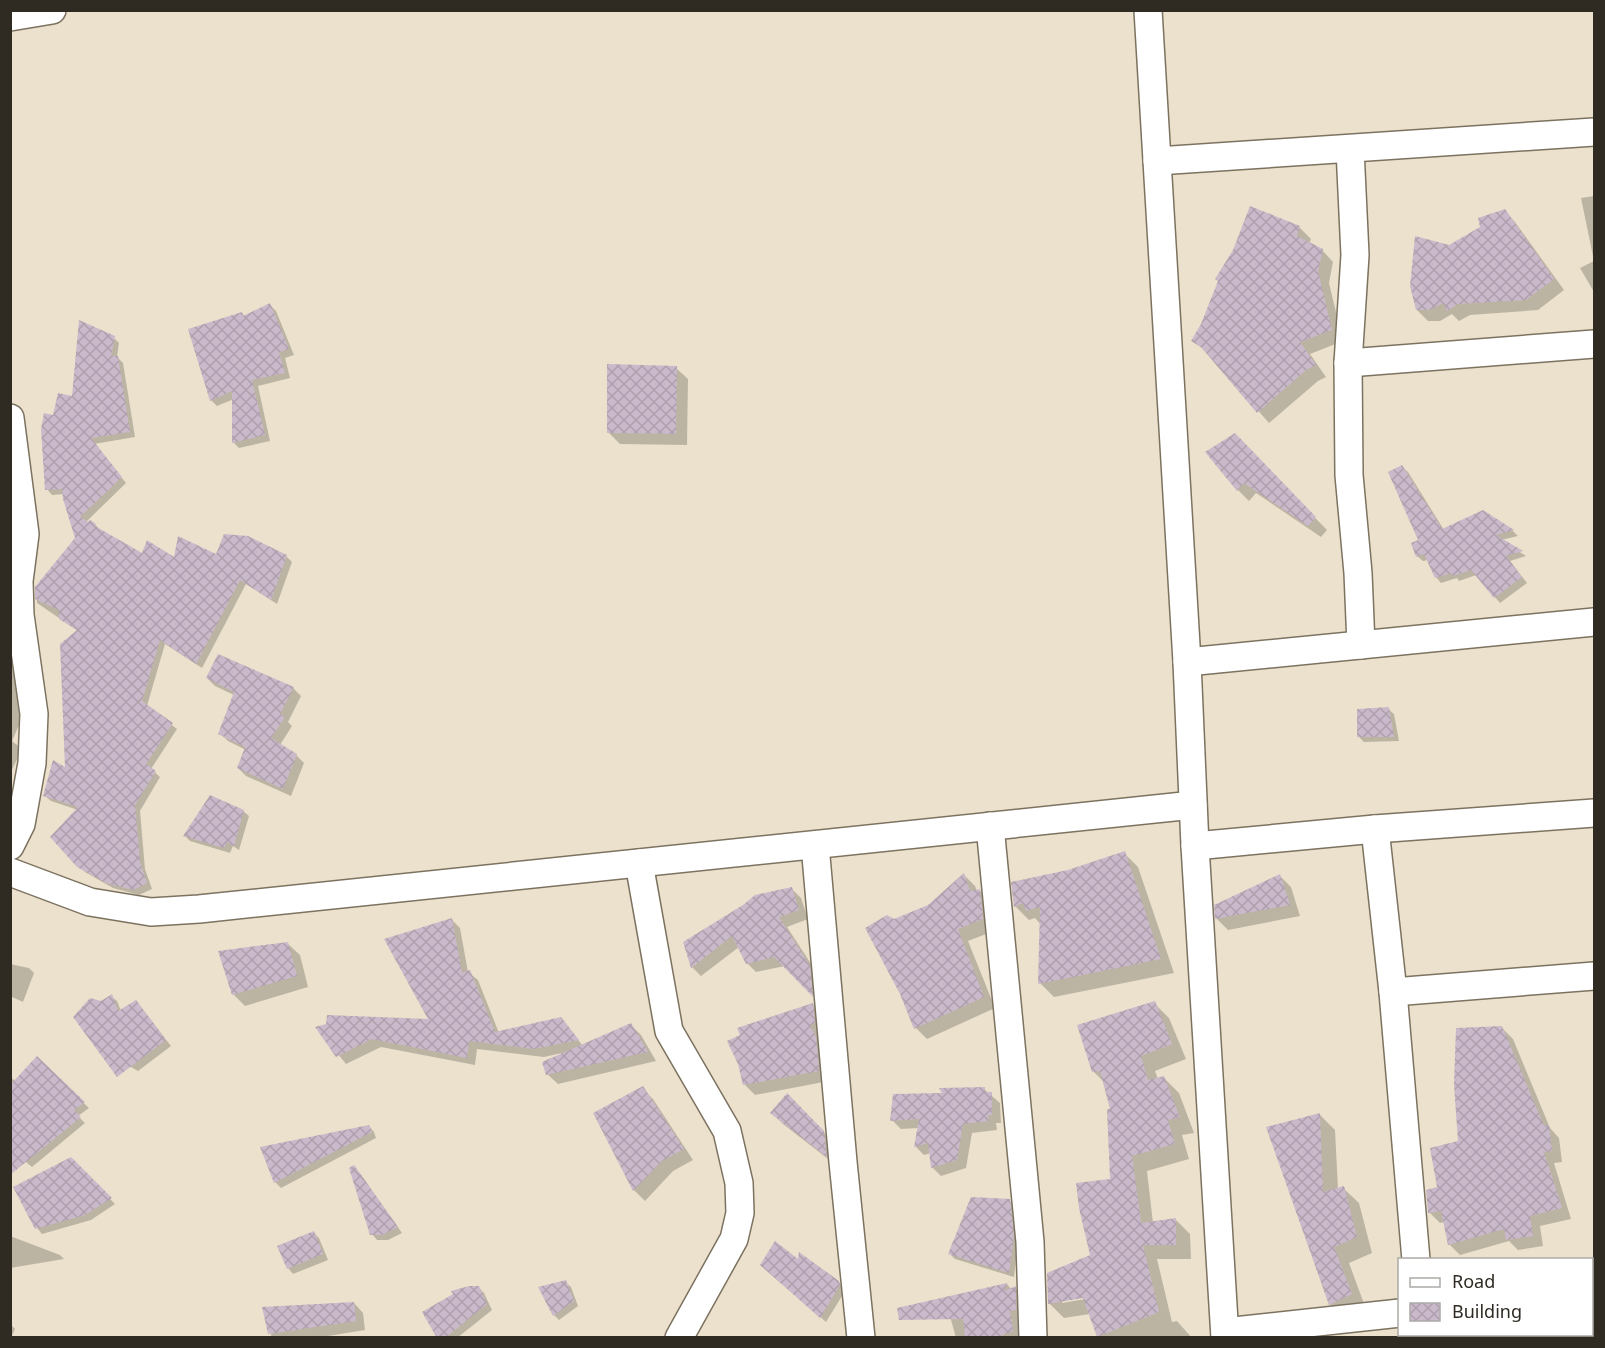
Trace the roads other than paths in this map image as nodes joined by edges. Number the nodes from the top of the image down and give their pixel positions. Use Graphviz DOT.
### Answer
graph roads {
  1 [pos="52,10"];
  2 [pos="1149,10"];
  3 [pos="10,17"];
  4 [pos="1594,132"];
  5 [pos="1350,149"];
  6 [pos="1157,161"];
  7 [pos="1594,344"];
  8 [pos="1348,363"];
  9 [pos="10,418"];
  10 [pos="1594,622"];
  11 [pos="1361,645"];
  12 [pos="1187,662"];
  13 [pos="1193,805"];
  14 [pos="1594,813"];
  15 [pos="990,826"];
  16 [pos="1375,829"];
  17 [pos="815,845"];
  18 [pos="10,846"];
  19 [pos="1195,846"];
  20 [pos="639,863"];
  21 [pos="10,872"];
  22 [pos="1594,976"];
  23 [pos="1393,992"];
  24 [pos="1416,1258"];
  25 [pos="1398,1313"];
  26 [pos="1225,1335"];
  27 [pos="679,1338"];
  28 [pos="861,1338"];
  29 [pos="1033,1338"];
  1 -- 3 [label="street"];
  2 -- 6 [label="street"];
  4 -- 5 [label="street"];
  5 -- 6 [label="street"];
  5 -- 8 [label="street"];
  6 -- 12 [label="street"];
  7 -- 8 [label="street"];
  8 -- 11 [label="street"];
  9 -- 18 [label="street"];
  10 -- 11 [label="street"];
  11 -- 12 [label="street"];
  12 -- 13 [label="street"];
  13 -- 15 [label="street"];
  13 -- 19 [label="street"];
  14 -- 16 [label="street"];
  15 -- 17 [label="street"];
  15 -- 29 [label="street"];
  16 -- 19 [label="street"];
  16 -- 23 [label="street"];
  17 -- 20 [label="street"];
  17 -- 28 [label="street"];
  19 -- 26 [label="street"];
  20 -- 21 [label="street"];
  20 -- 27 [label="street"];
  22 -- 23 [label="street"];
  23 -- 24 [label="street"];
  25 -- 26 [label="street"];
}
